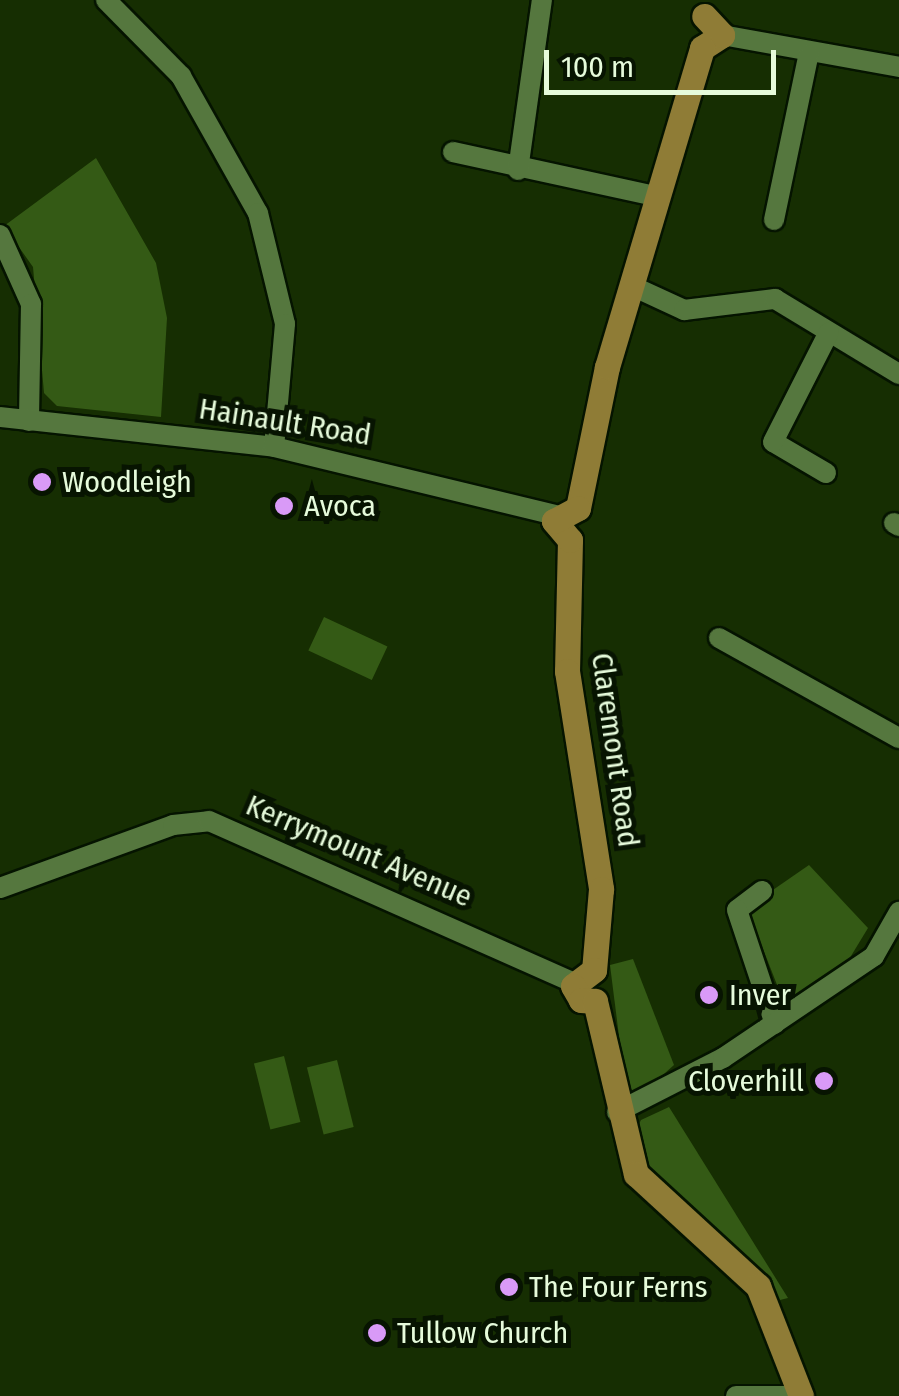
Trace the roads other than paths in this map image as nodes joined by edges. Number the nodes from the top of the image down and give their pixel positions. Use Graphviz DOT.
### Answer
graph roads {
  1 [pos="106,0"];
  2 [pos="542,0"];
  3 [pos="708,25"];
  4 [pos="808,57"];
  5 [pos="899,67"];
  6 [pos="453,152"];
  7 [pos="518,170"];
  8 [pos="654,196"];
  9 [pos="774,220"];
  10 [pos="0,235"];
  11 [pos="630,286"];
  12 [pos="829,332"];
  13 [pos="899,374"];
  14 [pos="0,417"];
  15 [pos="30,421"];
  16 [pos="274,446"];
  17 [pos="826,473"];
  18 [pos="567,512"];
  19 [pos="719,638"];
  20 [pos="899,738"];
  21 [pos="0,888"];
  22 [pos="762,891"];
  23 [pos="899,912"];
  24 [pos="584,976"];
  25 [pos="775,1024"];
  26 [pos="618,1112"];
  27 [pos="736,1396"];
  28 [pos="788,1396"];
  29 [pos="800,1396"];
  1 -- 16 [label="street"];
  2 -- 7 [label="street"];
  3 -- 4 [label="street"];
  3 -- 8 [label="main road"];
  4 -- 5 [label="street"];
  4 -- 9 [label="street"];
  6 -- 7 [label="street"];
  7 -- 8 [label="street"];
  8 -- 11 [label="main road"];
  10 -- 15 [label="street"];
  11 -- 12 [label="street"];
  11 -- 18 [label="main road"];
  12 -- 13 [label="street"];
  12 -- 17 [label="street"];
  14 -- 15 [label="street, Hainault Road"];
  15 -- 16 [label="street, Hainault Road"];
  16 -- 18 [label="street, Hainault Road"];
  18 -- 24 [label="main road, Claremont Road"];
  19 -- 20 [label="street"];
  21 -- 24 [label="street, Kerrymount Avenue"];
  22 -- 25 [label="street"];
  23 -- 25 [label="street"];
  24 -- 26 [label="main road, Claremont Road"];
  25 -- 26 [label="street"];
  26 -- 29 [label="main road"];
  27 -- 28 [label="street"];
}
